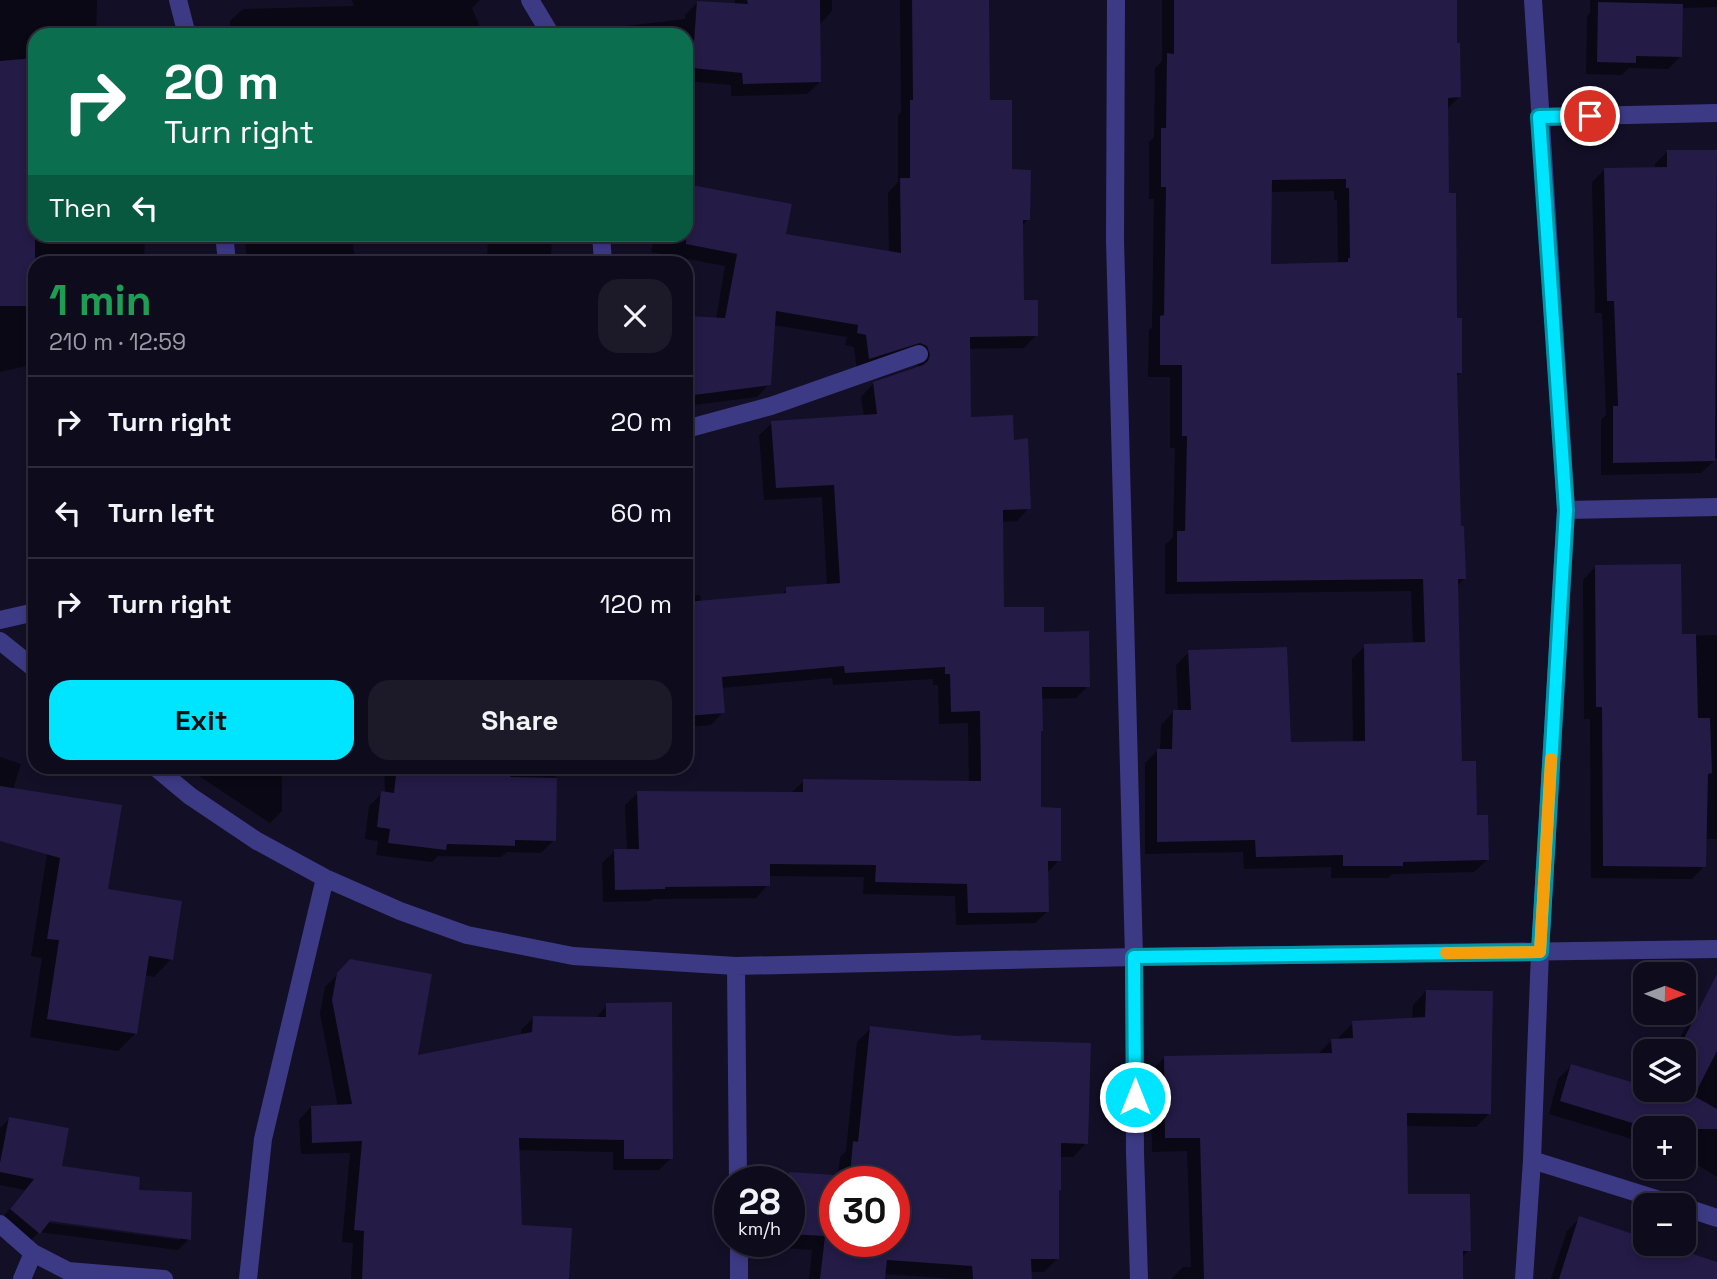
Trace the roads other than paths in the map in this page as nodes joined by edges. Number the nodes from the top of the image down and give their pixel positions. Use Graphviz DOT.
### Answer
graph roads {
  1 [pos="178,0"];
  2 [pos="530,0"];
  3 [pos="1116,0"];
  4 [pos="1533,0"];
  5 [pos="185,28"];
  6 [pos="547,28"];
  7 [pos="1717,113"];
  8 [pos="1539,117"];
  9 [pos="919,354"];
  10 [pos="693,427"];
  11 [pos="1717,507"];
  12 [pos="1566,510"];
  13 [pos="28,614"];
  14 [pos="0,620"];
  15 [pos="0,641"];
  16 [pos="28,663"];
  17 [pos="164,774"];
  18 [pos="325,878"];
  19 [pos="1717,949"];
  20 [pos="1540,952"];
  21 [pos="1134,957"];
  22 [pos="736,966"];
  23 [pos="1532,1160"];
  24 [pos="738,1166"];
  25 [pos="1639,1193"];
  26 [pos="1696,1211"];
  27 [pos="1717,1218"];
  28 [pos="0,1224"];
  29 [pos="33,1253"];
  30 [pos="739,1257"];
  31 [pos="22,1279"];
  32 [pos="164,1279"];
  33 [pos="248,1279"];
  34 [pos="739,1279"];
  35 [pos="1139,1279"];
  36 [pos="1524,1279"];
  1 -- 5 [label="street"];
  2 -- 6 [label="street"];
  3 -- 21 [label="street"];
  4 -- 8 [label="street"];
  7 -- 8 [label="street"];
  8 -- 12 [label="street"];
  9 -- 10 [label="street"];
  11 -- 12 [label="street"];
  12 -- 20 [label="street"];
  13 -- 14 [label="street"];
  15 -- 16 [label="street"];
  17 -- 18 [label="street"];
  18 -- 22 [label="street"];
  18 -- 33 [label="street"];
  19 -- 20 [label="street"];
  20 -- 21 [label="street"];
  20 -- 23 [label="street"];
  21 -- 22 [label="street"];
  21 -- 35 [label="street"];
  22 -- 24 [label="street"];
  23 -- 25 [label="street"];
  23 -- 36 [label="street"];
  26 -- 27 [label="street"];
  28 -- 29 [label="street"];
  29 -- 31 [label="street"];
  29 -- 32 [label="street"];
  30 -- 34 [label="street"];
}
